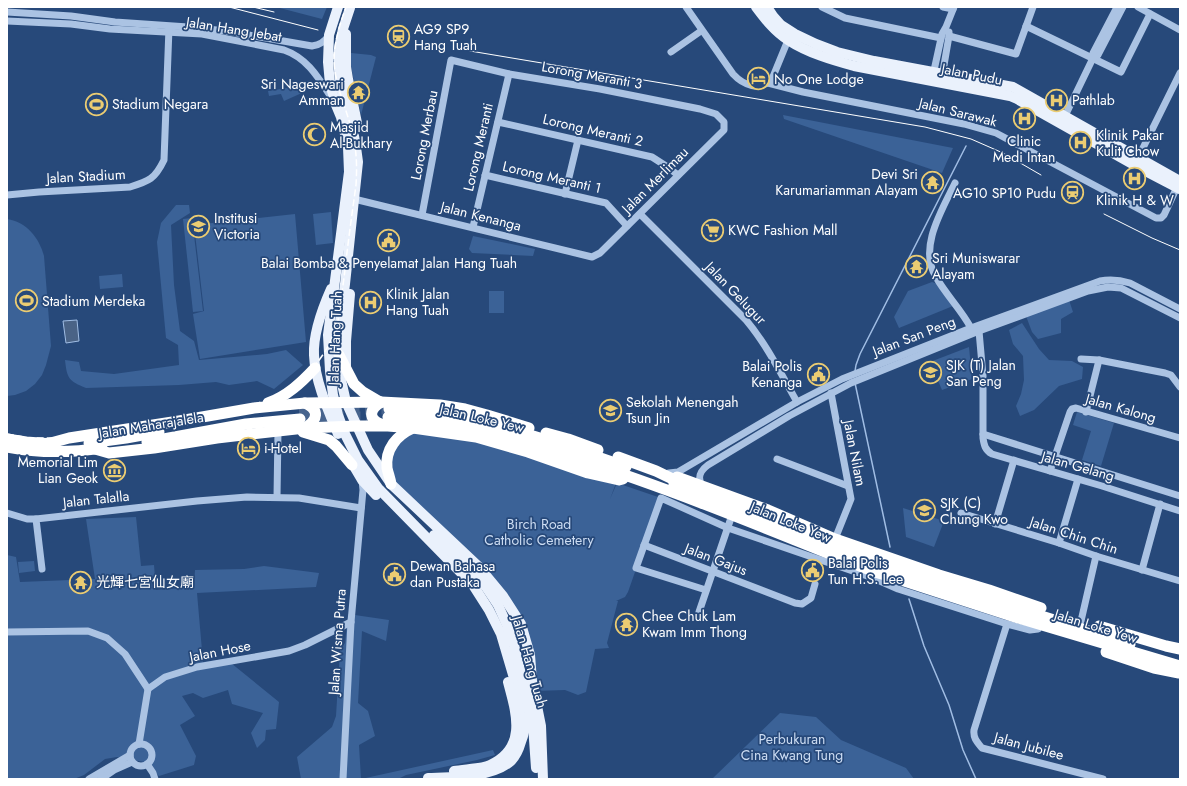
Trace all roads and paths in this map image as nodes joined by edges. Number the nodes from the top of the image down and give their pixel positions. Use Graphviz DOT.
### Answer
graph roads {
  1 [pos="338,7"];
  2 [pos="686,7"];
  3 [pos="756,7"];
  4 [pos="766,7"];
  5 [pos="822,7"];
  6 [pos="943,7"];
  7 [pos="1024,7"];
  8 [pos="1117,7"];
  9 [pos="1123,7"];
  10 [pos="1138,7"];
  11 [pos="953,8"];
  12 [pos="1033,8"];
  13 [pos="7,12"];
  14 [pos="1150,14"];
  15 [pos="7,21"];
  16 [pos="1026,26"];
  17 [pos="946,27"];
  18 [pos="169,29"];
  19 [pos="1180,30"];
  20 [pos="702,31"];
  21 [pos="329,35"];
  22 [pos="949,36"];
  23 [pos="940,38"];
  24 [pos="788,40"];
  25 [pos="671,52"];
  26 [pos="1093,58"];
  27 [pos="451,60"];
  28 [pos="880,72"];
  29 [pos="1180,73"];
  30 [pos="509,74"];
  31 [pos="938,75"];
  32 [pos="768,83"];
  33 [pos="1001,94"];
  34 [pos="336,105"];
  35 [pos="1065,116"];
  36 [pos="498,122"];
  37 [pos="724,122"];
  38 [pos="578,140"];
  39 [pos="1138,158"];
  40 [pos="485,175"];
  41 [pos="678,175"];
  42 [pos="954,183"];
  43 [pos="1179,186"];
  44 [pos="565,194"];
  45 [pos="7,195"];
  46 [pos="354,198"];
  47 [pos="640,214"];
  48 [pos="422,215"];
  49 [pos="347,226"];
  50 [pos="628,226"];
  51 [pos="473,227"];
  52 [pos="600,253"];
  53 [pos="336,276"];
  54 [pos="1180,309"];
  55 [pos="1180,318"];
  56 [pos="971,328"];
  57 [pos="979,331"];
  58 [pos="338,355"];
  59 [pos="1081,359"];
  60 [pos="1099,360"];
  61 [pos="315,368"];
  62 [pos="340,368"];
  63 [pos="859,375"];
  64 [pos="850,379"];
  65 [pos="1180,388"];
  66 [pos="831,393"];
  67 [pos="325,402"];
  68 [pos="346,402"];
  69 [pos="797,402"];
  70 [pos="811,404"];
  71 [pos="254,408"];
  72 [pos="1086,412"];
  73 [pos="386,414"];
  74 [pos="789,416"];
  75 [pos="301,418"];
  76 [pos="356,426"];
  77 [pos="335,427"];
  78 [pos="413,428"];
  79 [pos="278,431"];
  80 [pos="983,434"];
  81 [pos="994,438"];
  82 [pos="1180,438"];
  83 [pos="7,439"];
  84 [pos="47,444"];
  85 [pos="7,447"];
  86 [pos="95,450"];
  87 [pos="992,454"];
  88 [pos="1055,457"];
  89 [pos="702,458"];
  90 [pos="780,460"];
  91 [pos="1014,460"];
  92 [pos="352,465"];
  93 [pos="708,465"];
  94 [pos="656,471"];
  95 [pos="1050,471"];
  96 [pos="669,473"];
  97 [pos="634,477"];
  98 [pos="1078,479"];
  99 [pos="362,480"];
  100 [pos="391,484"];
  101 [pos="848,486"];
  102 [pos="702,490"];
  103 [pos="374,493"];
  104 [pos="1180,496"];
  105 [pos="277,497"];
  106 [pos="1160,504"];
  107 [pos="361,507"];
  108 [pos="1180,510"];
  109 [pos="960,513"];
  110 [pos="7,514"];
  111 [pos="732,515"];
  112 [pos="36,519"];
  113 [pos="995,524"];
  114 [pos="728,528"];
  115 [pos="835,539"];
  116 [pos="1058,543"];
  117 [pos="644,546"];
  118 [pos="1096,556"];
  119 [pos="42,569"];
  120 [pos="1142,570"];
  121 [pos="712,572"];
  122 [pos="1180,581"];
  123 [pos="815,584"];
  124 [pos="706,590"];
  125 [pos="1008,606"];
  126 [pos="1050,611"];
  127 [pos="699,612"];
  128 [pos="1011,620"];
  129 [pos="1082,621"];
  130 [pos="351,622"];
  131 [pos="7,632"];
  132 [pos="1177,659"];
  133 [pos="1180,674"];
  134 [pos="532,681"];
  135 [pos="148,689"];
  136 [pos="510,690"];
  137 [pos="139,744"];
  138 [pos="131,758"];
  139 [pos="146,764"];
  140 [pos="538,777"];
  141 [pos="89,779"];
  142 [pos="101,779"];
  143 [pos="155,779"];
  144 [pos="343,779"];
  145 [pos="427,779"];
  146 [pos="1103,779"];
  1 -- 21 [label="main road, Jalan Hang Tuah"];
  2 -- 20 [label="street, Jalan Sarawak"];
  3 -- 24 [label="main road, Jalan Pudu"];
  4 -- 31 [label="main road, Jalan Pudu"];
  5 -- 23 [label="street"];
  6 -- 11 [label="street"];
  7 -- 12 [label="street"];
  8 -- 26 [label="street"];
  9 -- 26 [label="street"];
  10 -- 14 [label="street"];
  11 -- 17 [label="street"];
  12 -- 16 [label="street"];
  13 -- 18 [label="street, Jalan Hang Jebat"];
  14 -- 19 [label="street"];
  14 -- 26 [label="street"];
  15 -- 18 [label="street, Jalan Hang Jebat"];
  16 -- 22 [label="street"];
  16 -- 26 [label="street"];
  17 -- 22 [label="street"];
  17 -- 23 [label="street"];
  18 -- 21 [label="street, Jalan Hang Jebat"];
  18 -- 34 [label="street, Jalan Hang Jebat"];
  18 -- 45 [label="street, Jalan Stadium"];
  20 -- 25 [label="street"];
  20 -- 32 [label="street, Jalan Sarawak"];
  21 -- 34 [label="main road, Jalan Hang Tuah"];
  22 -- 31 [label="street"];
  23 -- 31 [label="street"];
  24 -- 28 [label="main road, Jalan Pudu"];
  24 -- 32 [label="street"];
  26 -- 35 [label="street"];
  27 -- 30 [label="street, Lorong Meranti 3"];
  27 -- 48 [label="street, Lorong Merbau"];
  28 -- 31 [label="main road"];
  28 -- 33 [label="main road, Jalan Pudu"];
  29 -- 39 [label="street"];
  30 -- 36 [label="street, Lorong Meranti"];
  30 -- 37 [label="street, Lorong Meranti 3"];
  31 -- 33 [label="main road"];
  31 -- 35 [label="main road, Jalan Pudu"];
  32 -- 43 [label="street, Jalan Sarawak"];
  33 -- 43 [label="main road, Jalan Pudu"];
  34 -- 49 [label="main road, Jalan Hang Tuah"];
  35 -- 39 [label="main road, Jalan Pudu"];
  36 -- 38 [label="street, Lorong Meranti 2"];
  36 -- 40 [label="street, Lorong Meranti"];
  37 -- 41 [label="street, Jalan Merlimau"];
  38 -- 41 [label="street, Lorong Meranti 2"];
  38 -- 44 [label="street"];
  39 -- 43 [label="main road, Jalan Pudu"];
  40 -- 44 [label="street, Lorong Meranti 1"];
  40 -- 51 [label="street, Lorong Meranti"];
  41 -- 47 [label="street, Jalan Merlimau"];
  42 -- 56 [label="street"];
  44 -- 50 [label="street, Lorong Meranti 1"];
  46 -- 48 [label="street, Jalan Kenanga"];
  46 -- 49 [label="main road, Jalan Hang Tuah"];
  46 -- 140 [label="main road, Jalan Hang Tuah"];
  47 -- 50 [label="street, Jalan Merlimau"];
  47 -- 69 [label="street, Jalan Gelugur"];
  48 -- 51 [label="street, Jalan Kenanga"];
  49 -- 53 [label="main road, Jalan Hang Tuah"];
  49 -- 58 [label="main road, Jalan Hang Tuah"];
  50 -- 52 [label="street, Jalan Merlimau"];
  51 -- 52 [label="street, Jalan Kenanga"];
  53 -- 61 [label="main road, Jalan Hang Tuah"];
  53 -- 145 [label="main road, Jalan Hang Tuah"];
  54 -- 56 [label="street, Jalan San Peng"];
  55 -- 57 [label="street, Jalan San Peng"];
  56 -- 63 [label="street, Jalan San Peng"];
  57 -- 63 [label="street, Jalan San Peng"];
  57 -- 80 [label="street"];
  58 -- 62 [label="main road, Jalan Hang Tuah"];
  58 -- 73 [label="highway"];
  59 -- 60 [label="street"];
  60 -- 65 [label="street"];
  60 -- 72 [label="street"];
  61 -- 62 [label="main road"];
  61 -- 67 [label="main road, Jalan Hang Tuah"];
  61 -- 71 [label="highway"];
  62 -- 68 [label="main road, Jalan Hang Tuah"];
  63 -- 64 [label="street, Jalan San Peng"];
  64 -- 66 [label="street, Jalan San Peng"];
  64 -- 69 [label="street, Jalan San Peng"];
  66 -- 70 [label="street, Jalan San Peng"];
  66 -- 101 [label="street, Jalan Nilam"];
  67 -- 68 [label="highway"];
  67 -- 75 [label="highway"];
  67 -- 77 [label="main road, Jalan Hang Tuah"];
  68 -- 73 [label="highway"];
  68 -- 76 [label="main road, Jalan Hang Tuah"];
  69 -- 70 [label="street"];
  69 -- 74 [label="street"];
  69 -- 89 [label="street, Jalan San Peng"];
  70 -- 74 [label="street, Jalan San Peng"];
  71 -- 75 [label="highway"];
  71 -- 84 [label="highway"];
  72 -- 82 [label="street, Jalan Kalong"];
  72 -- 88 [label="street, Jalan Kalong"];
  73 -- 76 [label="highway"];
  73 -- 78 [label="highway"];
  73 -- 94 [label="highway"];
  73 -- 97 [label="highway, Jalan Loke Yew"];
  73 -- 102 [label="highway, Jalan Loke Yew"];
  74 -- 93 [label="street, Jalan San Peng"];
  75 -- 77 [label="highway"];
  75 -- 79 [label="highway"];
  75 -- 84 [label="highway, Jalan Maharajalela"];
  75 -- 86 [label="highway, Jalan Maharajalela"];
  75 -- 92 [label="highway"];
  76 -- 77 [label="highway"];
  76 -- 100 [label="main road, Jalan Hang Tuah"];
  77 -- 92 [label="main road, Jalan Hang Tuah"];
  78 -- 97 [label="highway"];
  78 -- 100 [label="highway"];
  79 -- 86 [label="highway"];
  79 -- 105 [label="street"];
  80 -- 81 [label="street, Jalan Gelang"];
  80 -- 87 [label="street"];
  81 -- 87 [label="street"];
  81 -- 88 [label="street, Jalan Gelang"];
  83 -- 84 [label="highway, Jalan Maharajalela"];
  85 -- 86 [label="highway, Jalan Maharajalela"];
  87 -- 91 [label="street, Jalan Gelang"];
  88 -- 95 [label="street, Jalan Kalong"];
  88 -- 104 [label="street, Jalan Gelang"];
  89 -- 93 [label="street"];
  89 -- 96 [label="street, Jalan San Peng"];
  90 -- 101 [label="street"];
  91 -- 95 [label="street, Jalan Gelang"];
  91 -- 113 [label="street"];
  92 -- 99 [label="main road, Jalan Hang Tuah"];
  93 -- 102 [label="street"];
  94 -- 96 [label="highway"];
  94 -- 102 [label="highway"];
  95 -- 98 [label="street, Jalan Gelang"];
  96 -- 102 [label="highway"];
  97 -- 111 [label="highway, Jalan Loke Yew"];
  98 -- 106 [label="street, Jalan Gelang"];
  98 -- 116 [label="street"];
  99 -- 103 [label="main road, Jalan Hang Tuah"];
  99 -- 107 [label="street, Jalan Wisma Putra"];
  100 -- 134 [label="main road, Jalan Hang Tuah"];
  101 -- 115 [label="street, Jalan Nilam"];
  102 -- 115 [label="highway"];
  102 -- 125 [label="highway, Jalan Loke Yew"];
  103 -- 107 [label="street"];
  103 -- 136 [label="main road, Jalan Hang Tuah"];
  105 -- 107 [label="street, Jalan Talalla"];
  105 -- 112 [label="street, Jalan Talalla"];
  106 -- 108 [label="street, Jalan Gelang"];
  106 -- 120 [label="street"];
  107 -- 130 [label="street, Jalan Wisma Putra"];
  109 -- 113 [label="street, Jalan Chin Chin"];
  110 -- 112 [label="street, Jalan Talalla"];
  111 -- 114 [label="street"];
  111 -- 128 [label="highway, Jalan Loke Yew"];
  112 -- 119 [label="street"];
  113 -- 116 [label="street, Jalan Chin Chin"];
  114 -- 117 [label="street"];
  114 -- 121 [label="street"];
  114 -- 128 [label="street"];
  115 -- 126 [label="highway"];
  116 -- 118 [label="street, Jalan Chin Chin"];
  117 -- 121 [label="street, Jalan Gajus"];
  117 -- 124 [label="street"];
  118 -- 120 [label="street, Jalan Chin Chin"];
  118 -- 129 [label="street"];
  120 -- 122 [label="street, Jalan Chin Chin"];
  121 -- 123 [label="street, Jalan Gajus"];
  121 -- 124 [label="street"];
  124 -- 127 [label="street"];
  125 -- 126 [label="highway"];
  125 -- 132 [label="highway, Jalan Loke Yew"];
  126 -- 129 [label="highway"];
  128 -- 132 [label="highway, Jalan Loke Yew"];
  128 -- 133 [label="highway"];
  128 -- 146 [label="street, Jalan Jubilee"];
  129 -- 132 [label="highway"];
  130 -- 135 [label="street, Jalan Hose"];
  130 -- 144 [label="street, Jalan Wisma Putra"];
  131 -- 135 [label="street"];
  134 -- 136 [label="main road"];
  134 -- 140 [label="main road, Jalan Hang Tuah"];
  135 -- 137 [label="street"];
  136 -- 145 [label="main road, Jalan Hang Tuah"];
  137 -- 138 [label="street"];
  137 -- 139 [label="street"];
  138 -- 139 [label="street"];
  138 -- 141 [label="street"];
  138 -- 142 [label="street"];
  139 -- 143 [label="street"];
}
